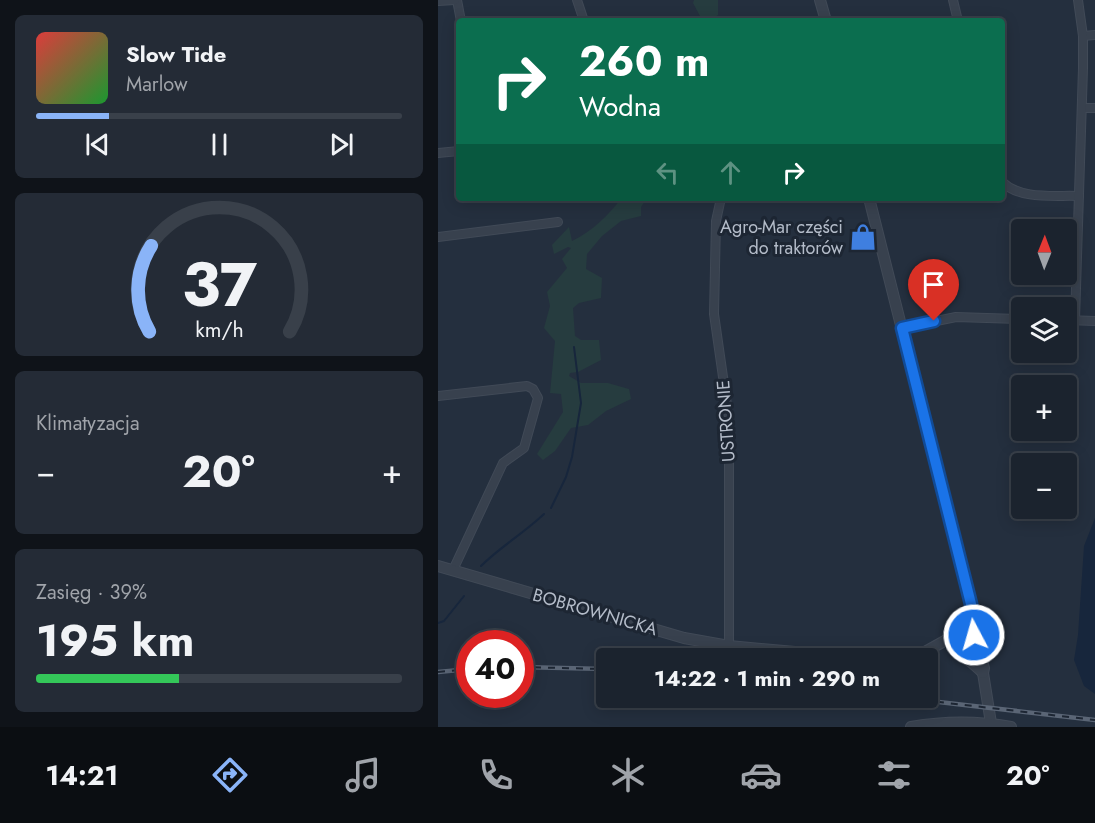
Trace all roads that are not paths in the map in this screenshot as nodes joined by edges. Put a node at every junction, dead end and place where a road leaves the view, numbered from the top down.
1 (456, 0) edge
2 (577, 0) edge
3 (820, 0) edge
4 (953, 0) edge
5 (438, 1) edge
6 (1079, 1) edge
7 (460, 18) edge
8 (583, 18) edge
9 (825, 18) edge
10 (957, 18) edge
11 (1083, 36) junction
12 (1095, 36) edge
13 (1082, 108) junction
14 (1095, 108) edge
15 (456, 151) edge
16 (438, 153) edge
17 (1005, 185) edge
18 (1079, 196) junction
19 (720, 201) edge
20 (871, 201) edge
21 (558, 222) dead end
22 (438, 237) edge
23 (1072, 297) edge
24 (1011, 319) edge
25 (1077, 320) edge
26 (1095, 321) edge
27 (902, 328) junction
28 (438, 396) edge
29 (438, 566) edge
30 (453, 570) junction
31 (966, 591) junction
32 (958, 633) junction
33 (975, 639) junction
34 (941, 644) junction
35 (729, 646) junction
36 (751, 648) edge
37 (933, 648) edge
38 (959, 649) junction
39 (983, 673) junction
40 (992, 723) junction
41 (911, 727) edge
42 (1011, 727) edge

1 - 5 street
1 - 7 street
2 - 8 street
3 - 9 street
4 - 10 street
6 - 11 street
11 - 12 street
11 - 13 street
13 - 14 street
13 - 18 street
15 - 16 street
17 - 18 street
18 - 23 street
19 - 35 street, USTRONIE
20 - 27 street
21 - 22 street
24 - 27 street
25 - 26 street
27 - 31 street
28 - 30 street
29 - 30 street, BOBROWNICKA
30 - 35 street, BOBROWNICKA
31 - 32 street
31 - 33 street
32 - 33 street
32 - 34 street
32 - 38 street
33 - 38 street
33 - 39 street
34 - 37 street
34 - 38 street
35 - 36 street, BOBROWNICKA
38 - 39 street
39 - 40 street
40 - 41 street
40 - 42 street

